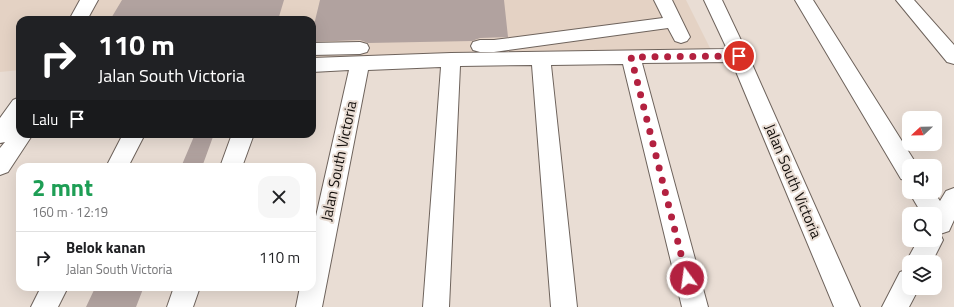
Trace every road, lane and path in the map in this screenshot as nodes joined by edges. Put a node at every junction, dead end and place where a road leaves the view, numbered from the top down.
1 (89, 0) edge
2 (663, 0) edge
3 (713, 0) edge
4 (804, 0) edge
5 (905, 0) edge
6 (80, 16) edge
7 (316, 49) edge
8 (739, 56) junction
9 (631, 57) junction
10 (954, 57) edge
11 (542, 59) junction
12 (450, 60) junction
13 (360, 63) junction
14 (316, 65) edge
15 (16, 111) edge
16 (0, 135) edge
17 (19, 138) edge
18 (132, 138) edge
19 (242, 138) edge
20 (902, 161) edge
21 (119, 163) edge
22 (232, 163) edge
23 (0, 166) edge
24 (954, 198) edge
25 (942, 215) edge
26 (316, 274) edge
27 (53, 291) edge
28 (186, 291) edge
29 (312, 291) edge
30 (902, 294) edge
31 (44, 307) edge
32 (180, 307) edge
33 (309, 307) edge
34 (436, 307) edge
35 (564, 307) edge
36 (695, 307) edge
37 (847, 307) edge
38 (895, 307) edge

1 - 6 street
2 - 7 street
3 - 8 street, Jalan South Victoria
4 - 20 street
5 - 10 street
8 - 9 street
8 - 37 street, Jalan South Victoria
9 - 11 street
9 - 36 street
11 - 12 street
11 - 35 street
12 - 13 street
12 - 34 street
13 - 14 street
13 - 26 street, Jalan South Victoria
15 - 16 street
17 - 23 street
18 - 21 street
19 - 22 street
24 - 25 street
27 - 31 street
28 - 32 street
29 - 33 street, Jalan South Victoria
30 - 38 street

